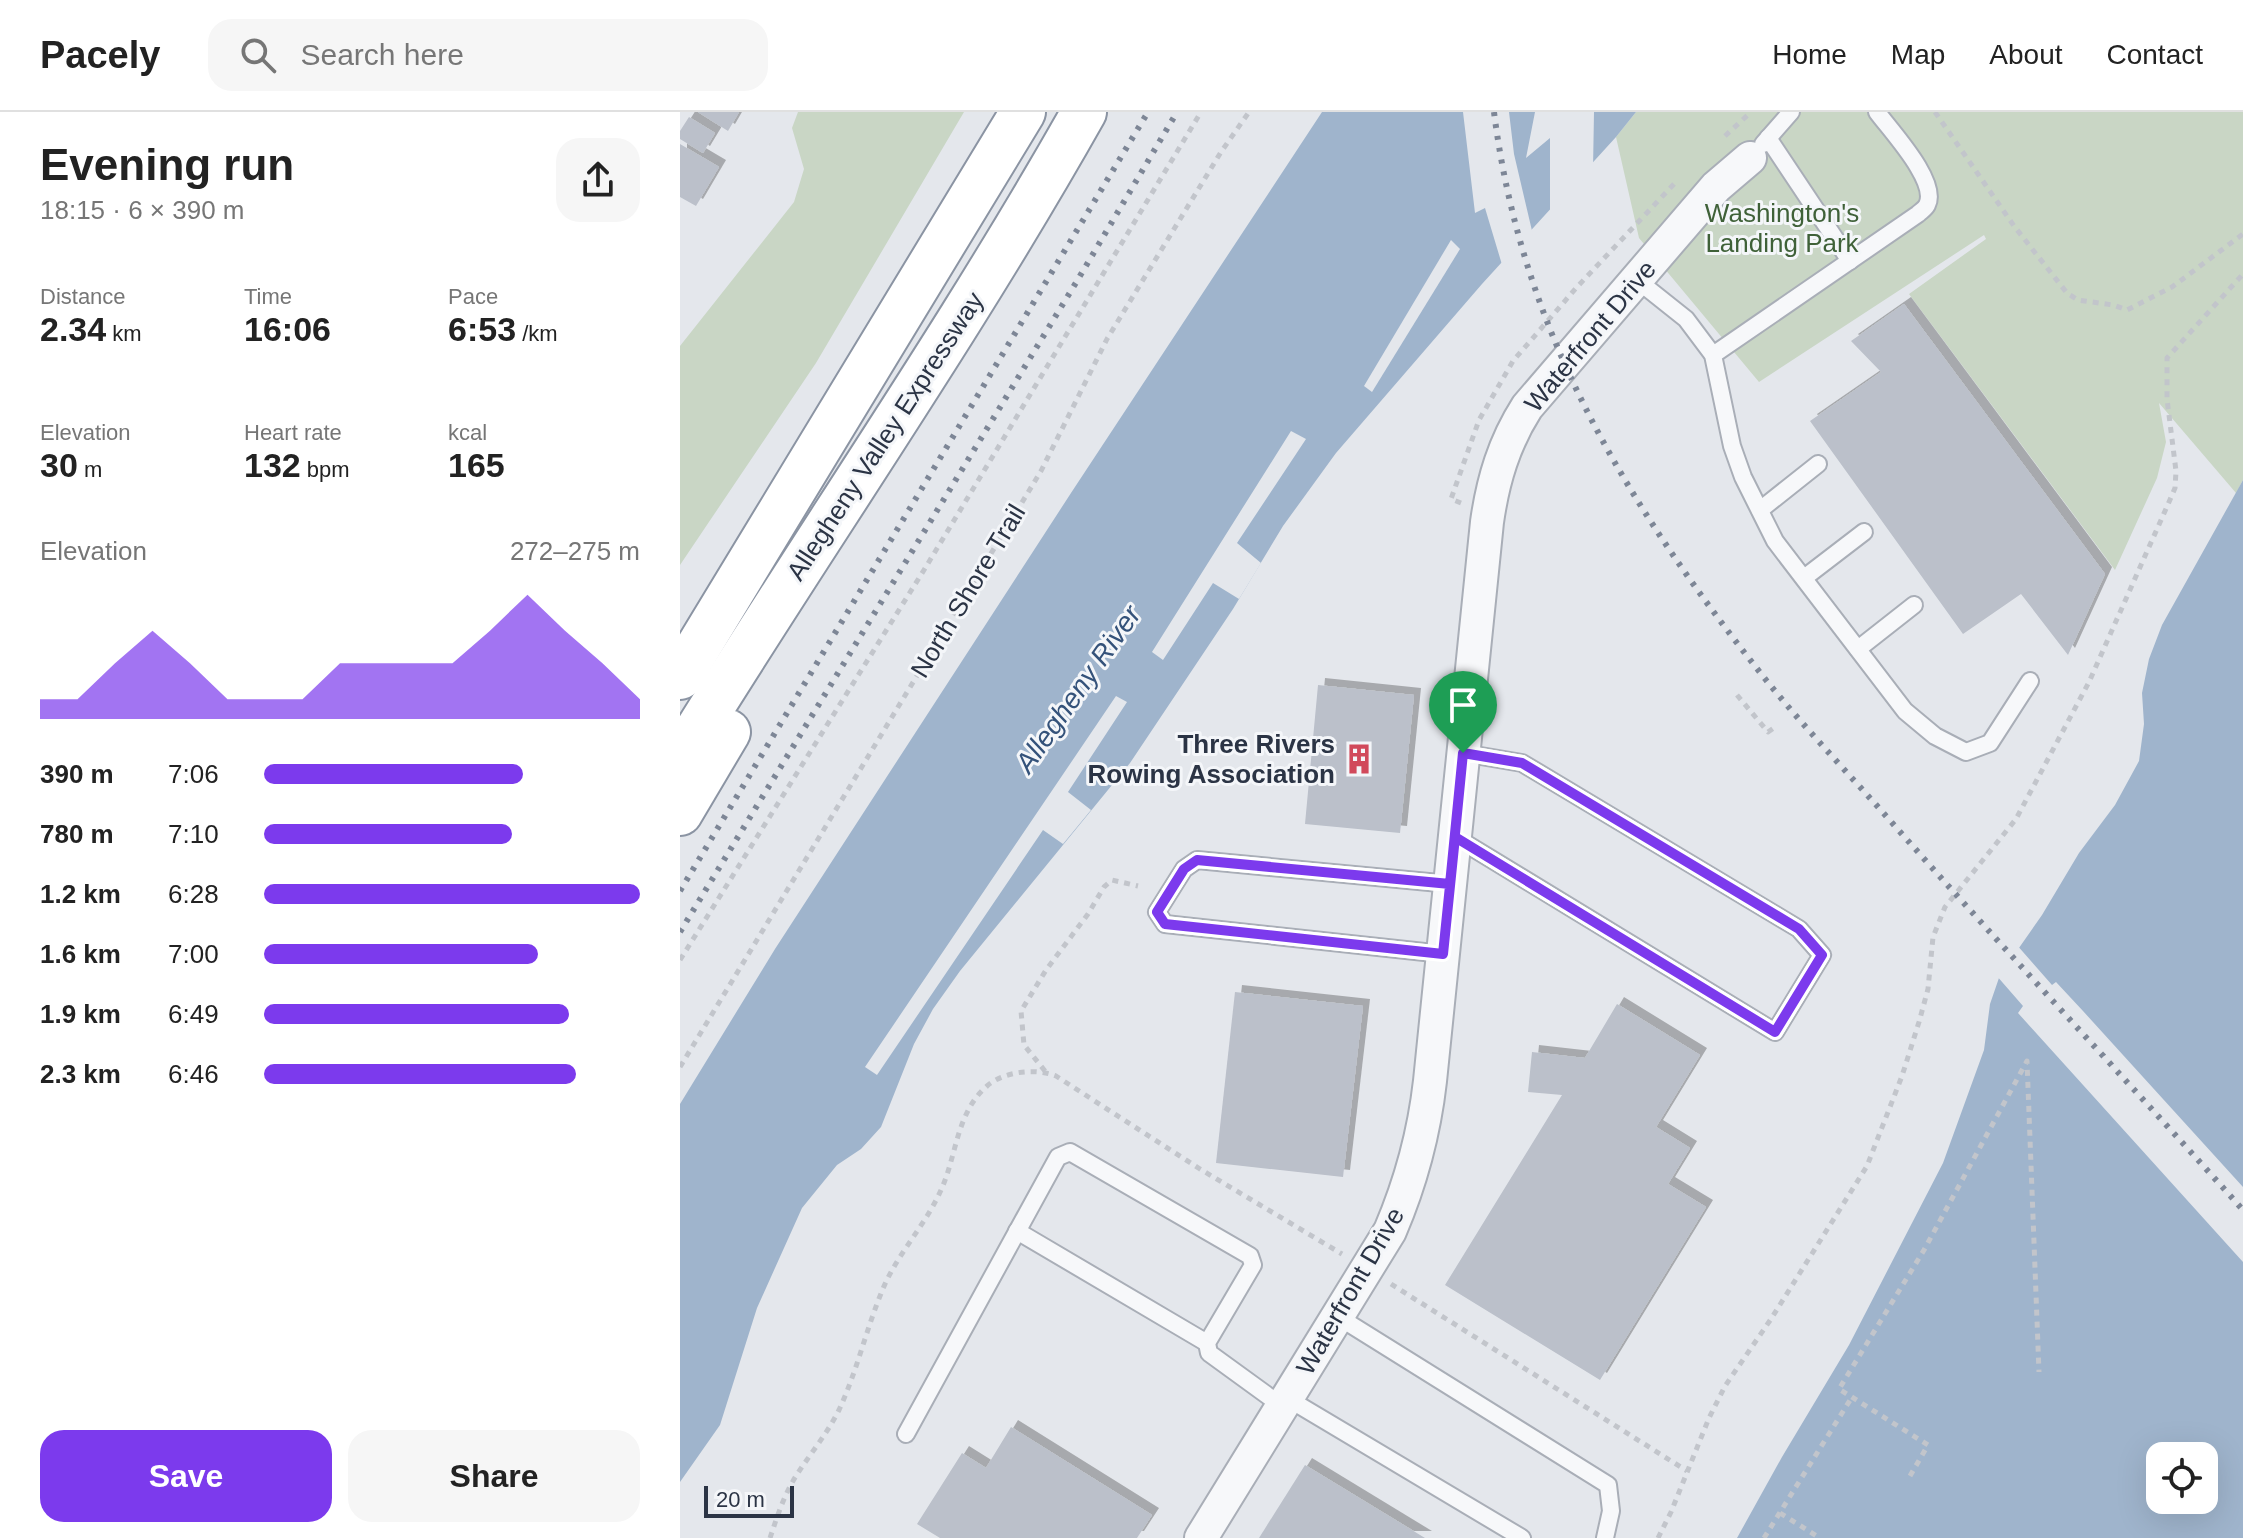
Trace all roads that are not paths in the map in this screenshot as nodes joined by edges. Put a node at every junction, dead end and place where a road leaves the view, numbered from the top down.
1 (1023, 112) edge
2 (1084, 112) edge
3 (1791, 112) edge
4 (1877, 112) edge
5 (1759, 148) junction
6 (977, 192) junction
7 (1850, 261) junction
8 (1637, 280) junction
9 (1713, 355) junction
10 (913, 398) junction
11 (1818, 464) dead end
12 (1760, 510) junction
13 (1864, 532) dead end
14 (1804, 578) junction
15 (1914, 605) dead end
16 (680, 625) edge
17 (1858, 649) junction
18 (680, 677) edge
19 (2030, 681) dead end
20 (1463, 753) junction
21 (680, 758) edge
22 (680, 813) edge
23 (1455, 837) junction
24 (1450, 884) junction
25 (1443, 954) junction
26 (1017, 1231) junction
27 (1337, 1316) junction
28 (1207, 1343) junction
29 (1285, 1402) junction
30 (906, 1434) dead end
31 (1201, 1538) edge
32 (1522, 1538) edge
33 (1605, 1538) edge

1 - 6 highway, Allegheny Valley Expressway
2 - 10 highway, Allegheny Valley Expressway
3 - 5 lane
4 - 7 lane
5 - 7 lane
5 - 8 street, Waterfront Drive
6 - 16 highway
6 - 18 highway, Allegheny Valley Expressway
7 - 9 lane
8 - 9 lane
8 - 20 street, Waterfront Drive
9 - 12 lane
10 - 21 highway, Allegheny Valley Expressway
10 - 22 highway
11 - 12 lane
12 - 14 lane
13 - 14 lane
14 - 17 lane
15 - 17 lane
17 - 19 lane
20 - 23 street, Waterfront Drive
20 - 23 lane
23 - 24 street, Waterfront Drive
24 - 25 street, Waterfront Drive
24 - 25 lane
25 - 27 street, Waterfront Drive
26 - 28 lane
26 - 28 lane
26 - 30 lane
27 - 29 street, Waterfront Drive
27 - 33 lane
28 - 29 lane
29 - 31 street, Waterfront Drive
29 - 32 lane

